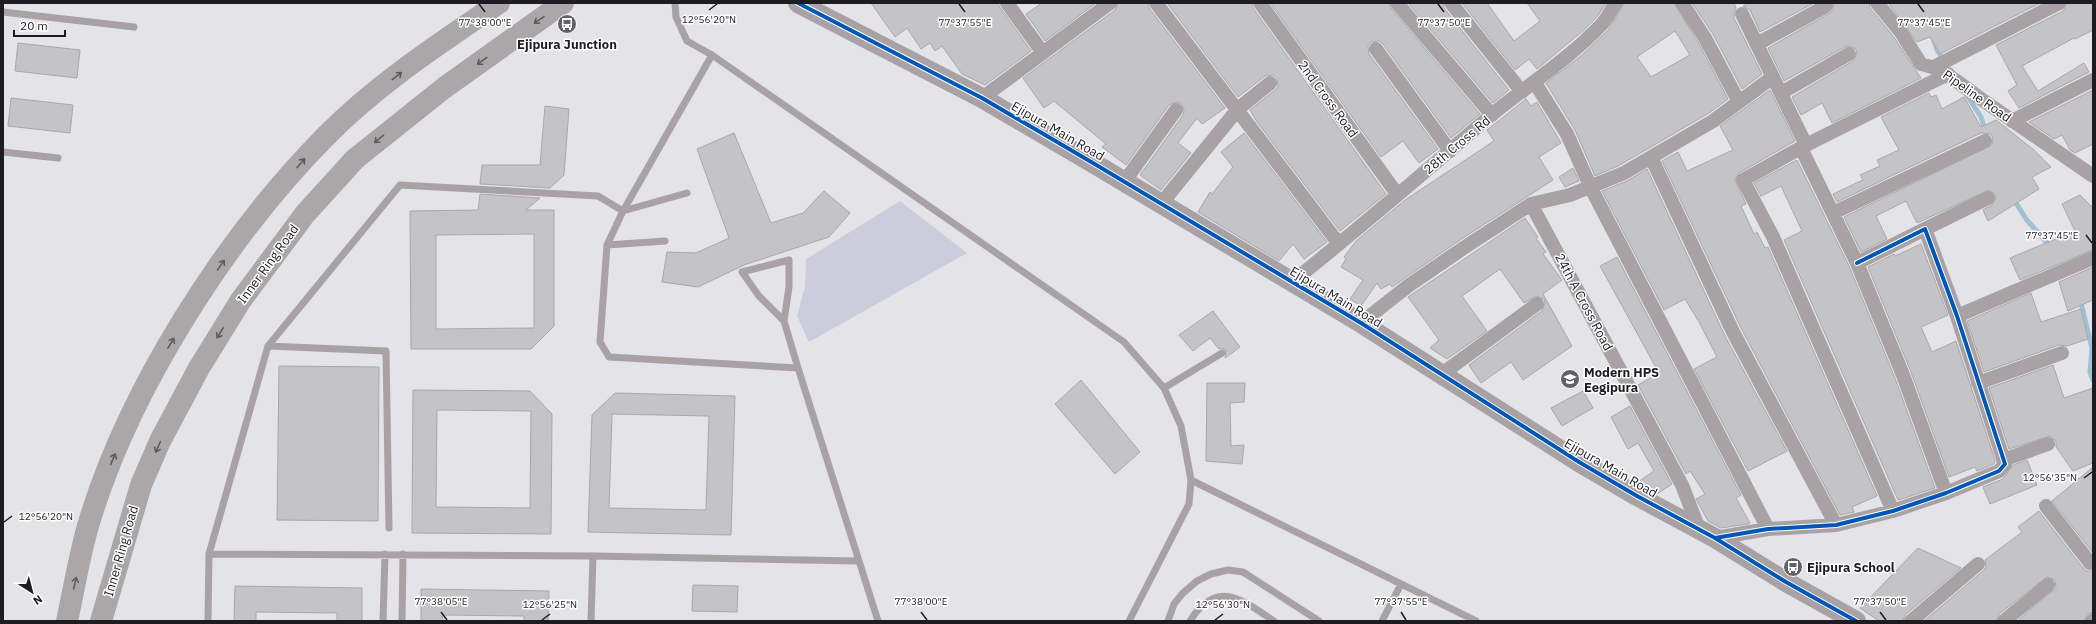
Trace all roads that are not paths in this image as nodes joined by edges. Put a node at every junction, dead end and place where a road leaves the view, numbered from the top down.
1 (499, 3) edge
2 (563, 3) edge
3 (675, 3) edge
4 (798, 3) edge
5 (1007, 3) edge
6 (1110, 3) edge
7 (1156, 3) edge
8 (1260, 3) edge
9 (1451, 3) edge
10 (1616, 3) edge
11 (1682, 3) edge
12 (1877, 3) edge
13 (2059, 3) edge
14 (1402, 5) edge
15 (1826, 6) dead end
16 (3, 12) edge
17 (1742, 14) dead end
18 (134, 27) dead end
19 (1757, 44) junction
20 (1376, 49) dead end
21 (1043, 53) junction
22 (1849, 54) dead end
23 (712, 55) junction
24 (1934, 67) junction
25 (1948, 74) junction
26 (1773, 77) junction
27 (2093, 80) edge
28 (1270, 83) dead end
29 (1535, 83) junction
30 (1522, 92) junction
31 (1781, 93) junction
32 (982, 98) junction
33 (1739, 102) junction
34 (1238, 109) junction
35 (1176, 110) dead end
36 (1492, 115) junction
37 (2012, 121) junction
38 (1985, 141) dead end
39 (1804, 147) junction
40 (1450, 151) junction
41 (3, 152) edge
42 (58, 158) dead end
43 (1651, 158) junction
44 (2093, 176) edge
45 (1124, 182) junction
46 (1591, 188) junction
47 (688, 193) dead end
48 (1397, 194) junction
49 (1988, 198) dead end
50 (1161, 204) junction
51 (1531, 204) junction
52 (623, 211) junction
53 (1833, 213) junction
54 (1925, 228) junction
55 (665, 241) dead end
56 (1339, 244) junction
57 (607, 245) junction
58 (2093, 258) edge
59 (1857, 263) junction
60 (1292, 282) junction
61 (1537, 304) dead end
62 (1957, 316) junction
63 (784, 321) junction
64 (1361, 323) junction
65 (268, 346) junction
66 (1222, 353) dead end
67 (2062, 353) dead end
68 (798, 368) junction
69 (1442, 374) junction
70 (1978, 383) junction
71 (1164, 388) junction
72 (2048, 444) dead end
73 (2003, 460) junction
74 (1191, 480) junction
75 (1946, 493) junction
76 (2046, 506) dead end
77 (1893, 511) junction
78 (1836, 525) junction
79 (389, 528) dead end
80 (1768, 529) junction
81 (1707, 534) junction
82 (209, 554) junction
83 (385, 554) junction
84 (403, 554) junction
85 (594, 556) junction
86 (858, 561) junction
87 (1978, 564) dead end
88 (2092, 564) edge
89 (1401, 584) junction
90 (2048, 586) dead end
91 (66, 621) edge
92 (101, 621) edge
93 (208, 621) edge
94 (383, 621) edge
95 (402, 621) edge
96 (591, 621) edge
97 (878, 621) edge
98 (1129, 621) edge
99 (1168, 621) edge
100 (1190, 621) edge
101 (1274, 621) edge
102 (1318, 621) edge
103 (1382, 621) edge
104 (1476, 621) edge
105 (1856, 621) edge
106 (1911, 621) edge
107 (2004, 621) edge

91 -> 1 main road
2 -> 92 main road, Inner Ring Road
3 - 23 lane
4 - 32 street, Ejipura Main Road
5 - 21 street
6 - 21 street
7 - 34 street
8 - 48 street, 2nd Cross Road
9 - 30 street
10 - 29 street, 28th Cross Rd
11 - 33 street
12 - 24 street, Pipeline Road
13 - 24 street
14 - 36 street
15 - 19 street
16 - 18 lane
17 - 19 street
19 - 26 street
20 - 40 street
21 - 32 street
22 - 31 street
23 - 52 lane
23 - 71 lane
24 - 25 street, Pipeline Road
25 - 37 street, Pipeline Road
25 - 39 street
26 - 31 street
26 - 33 street
27 - 37 street
28 - 34 street
29 - 30 street, 28th Cross Rd
29 - 46 street
30 - 36 street, 28th Cross Rd
31 - 39 street
32 - 45 street, Ejipura Main Road
33 - 43 street
34 - 50 street
34 - 56 street
35 - 45 street
36 - 40 street, 28th Cross Rd
37 - 44 street, Pipeline Road
38 - 53 street
39 - 53 street
39 - 77 street
40 - 48 street, 28th Cross Rd
41 - 42 lane
43 - 46 street
43 - 78 street
45 - 50 street, Ejipura Main Road
46 - 51 street
46 - 80 street
47 - 52 lane
48 - 56 street, 28th Cross Rd
49 - 54 street
50 - 60 street, Ejipura Main Road
51 - 64 street
51 - 81 street, 24th A Cross Road
52 - 57 lane
52 - 65 lane
53 - 59 street
54 - 59 street
54 - 62 street
55 - 57 lane
56 - 60 street, 28th Cross Rd
57 - 68 lane
58 - 62 street
59 - 75 street
60 - 64 street, Ejipura Main Road
61 - 69 street
62 - 70 street
63 - 63 lane
63 - 68 lane
64 - 69 street, Ejipura Main Road
65 - 79 lane
65 - 82 lane
66 - 71 lane
67 - 70 street
68 - 86 lane
69 - 81 street, Ejipura Main Road
70 - 73 street
71 - 74 lane
72 - 73 street
73 - 75 street
74 - 89 lane
74 - 98 lane
75 - 77 street
76 - 88 street
77 - 78 street
78 - 80 street
80 - 81 street
81 - 105 street, Ejipura Main Road
82 - 83 lane
82 - 93 lane
83 - 84 lane
83 - 94 lane
84 - 85 lane
84 - 95 lane
85 - 86 lane
85 - 96 lane
86 - 97 lane
87 - 106 street
89 - 103 lane
89 - 104 lane
90 - 107 street
99 - 102 lane
100 - 101 lane

